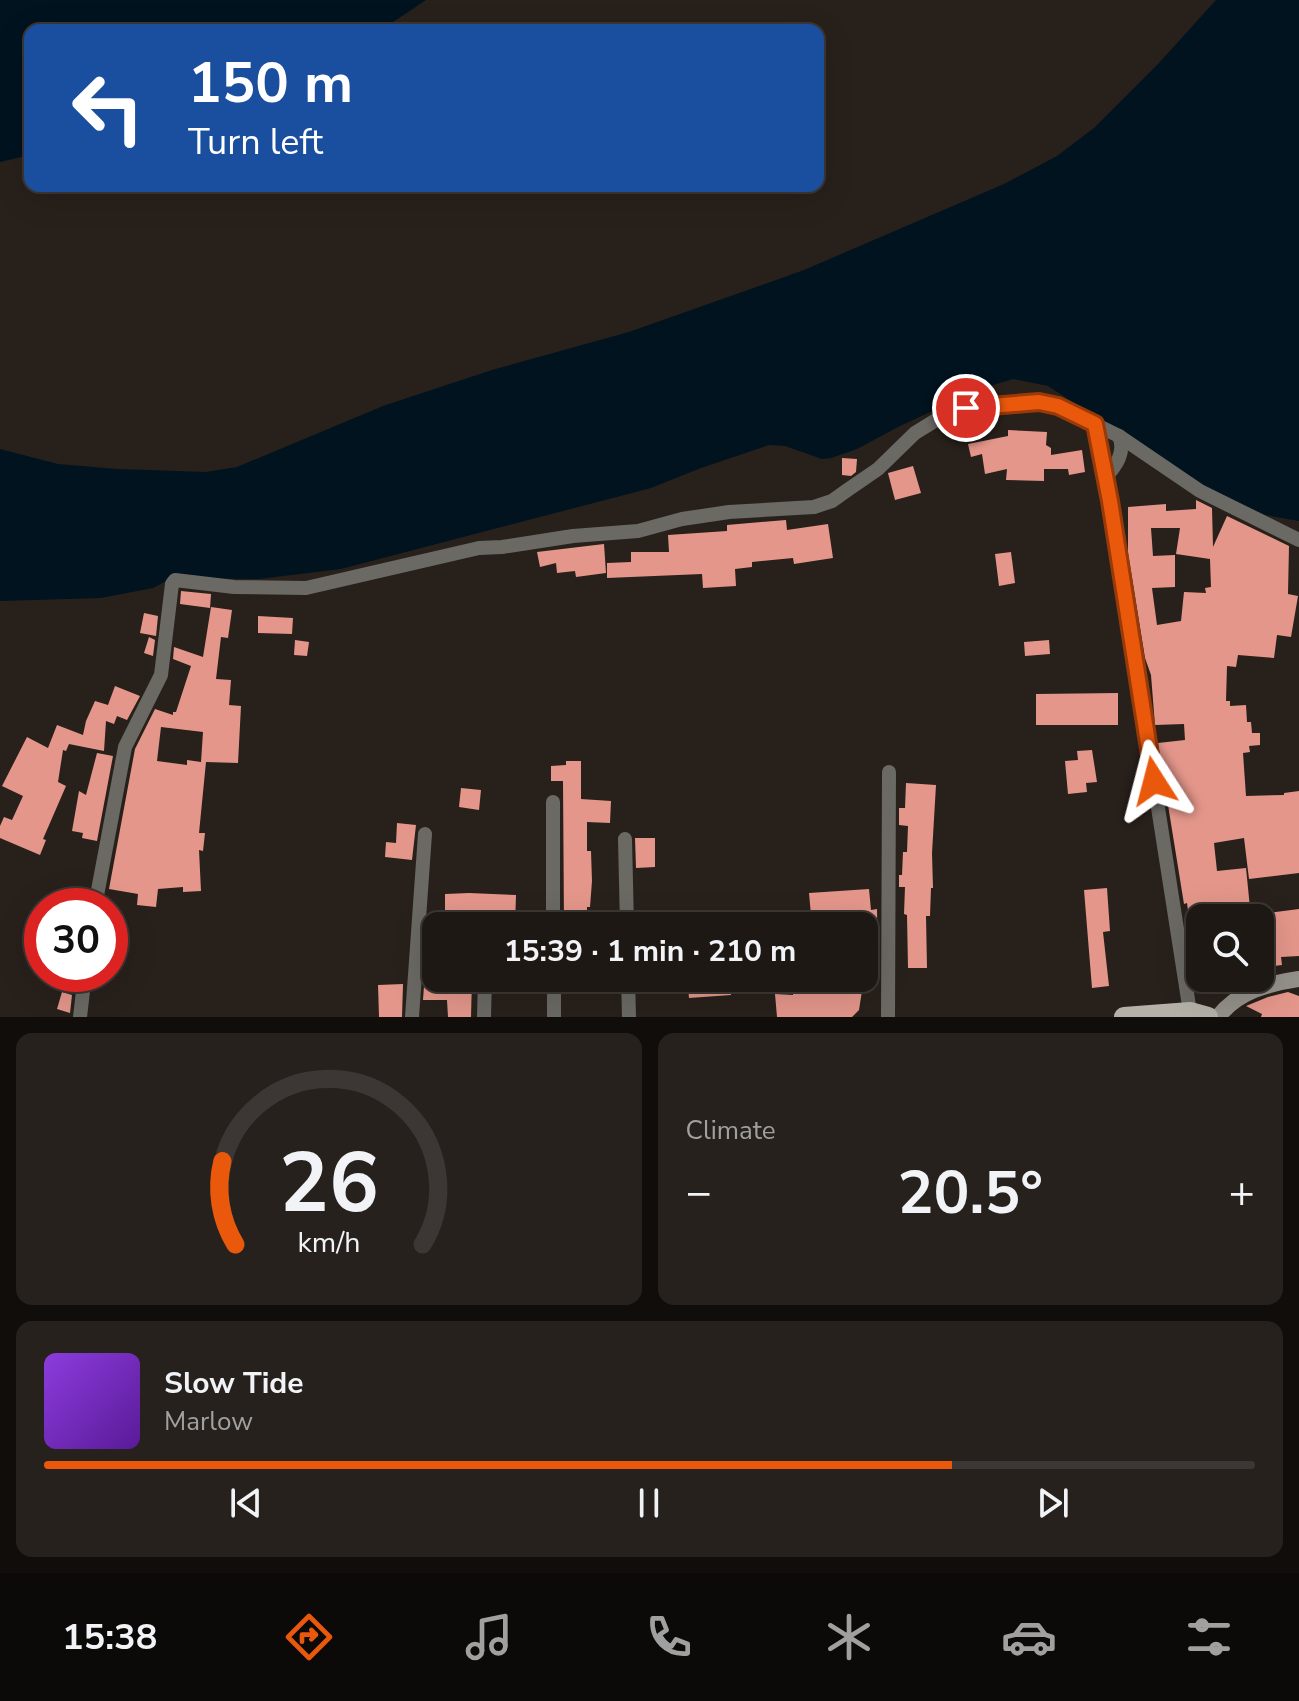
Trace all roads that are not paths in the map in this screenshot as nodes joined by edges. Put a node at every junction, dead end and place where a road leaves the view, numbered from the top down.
1 (1095, 424) junction
2 (1119, 436) junction
3 (1105, 478) junction
4 (1299, 540) edge
5 (889, 772) dead end
6 (553, 802) dead end
7 (425, 834) dead end
8 (625, 839) dead end
9 (98, 888) edge
10 (553, 912) edge
11 (627, 912) edge
12 (1299, 979) edge
13 (83, 992) edge
14 (485, 992) edge
15 (554, 992) edge
16 (628, 992) edge
17 (1199, 1014) edge
18 (80, 1017) edge
19 (412, 1017) edge
20 (484, 1017) edge
21 (554, 1017) edge
22 (629, 1017) edge
23 (888, 1017) edge
24 (1124, 1017) edge
25 (1218, 1017) edge

1 - 2 street
1 - 3 street
1 - 9 street
2 - 3 street
2 - 4 street
3 - 17 street
5 - 23 street
6 - 10 street
7 - 19 street
8 - 11 street
12 - 25 street
13 - 18 street
14 - 20 street
15 - 21 street
16 - 22 street
17 - 24 main road

